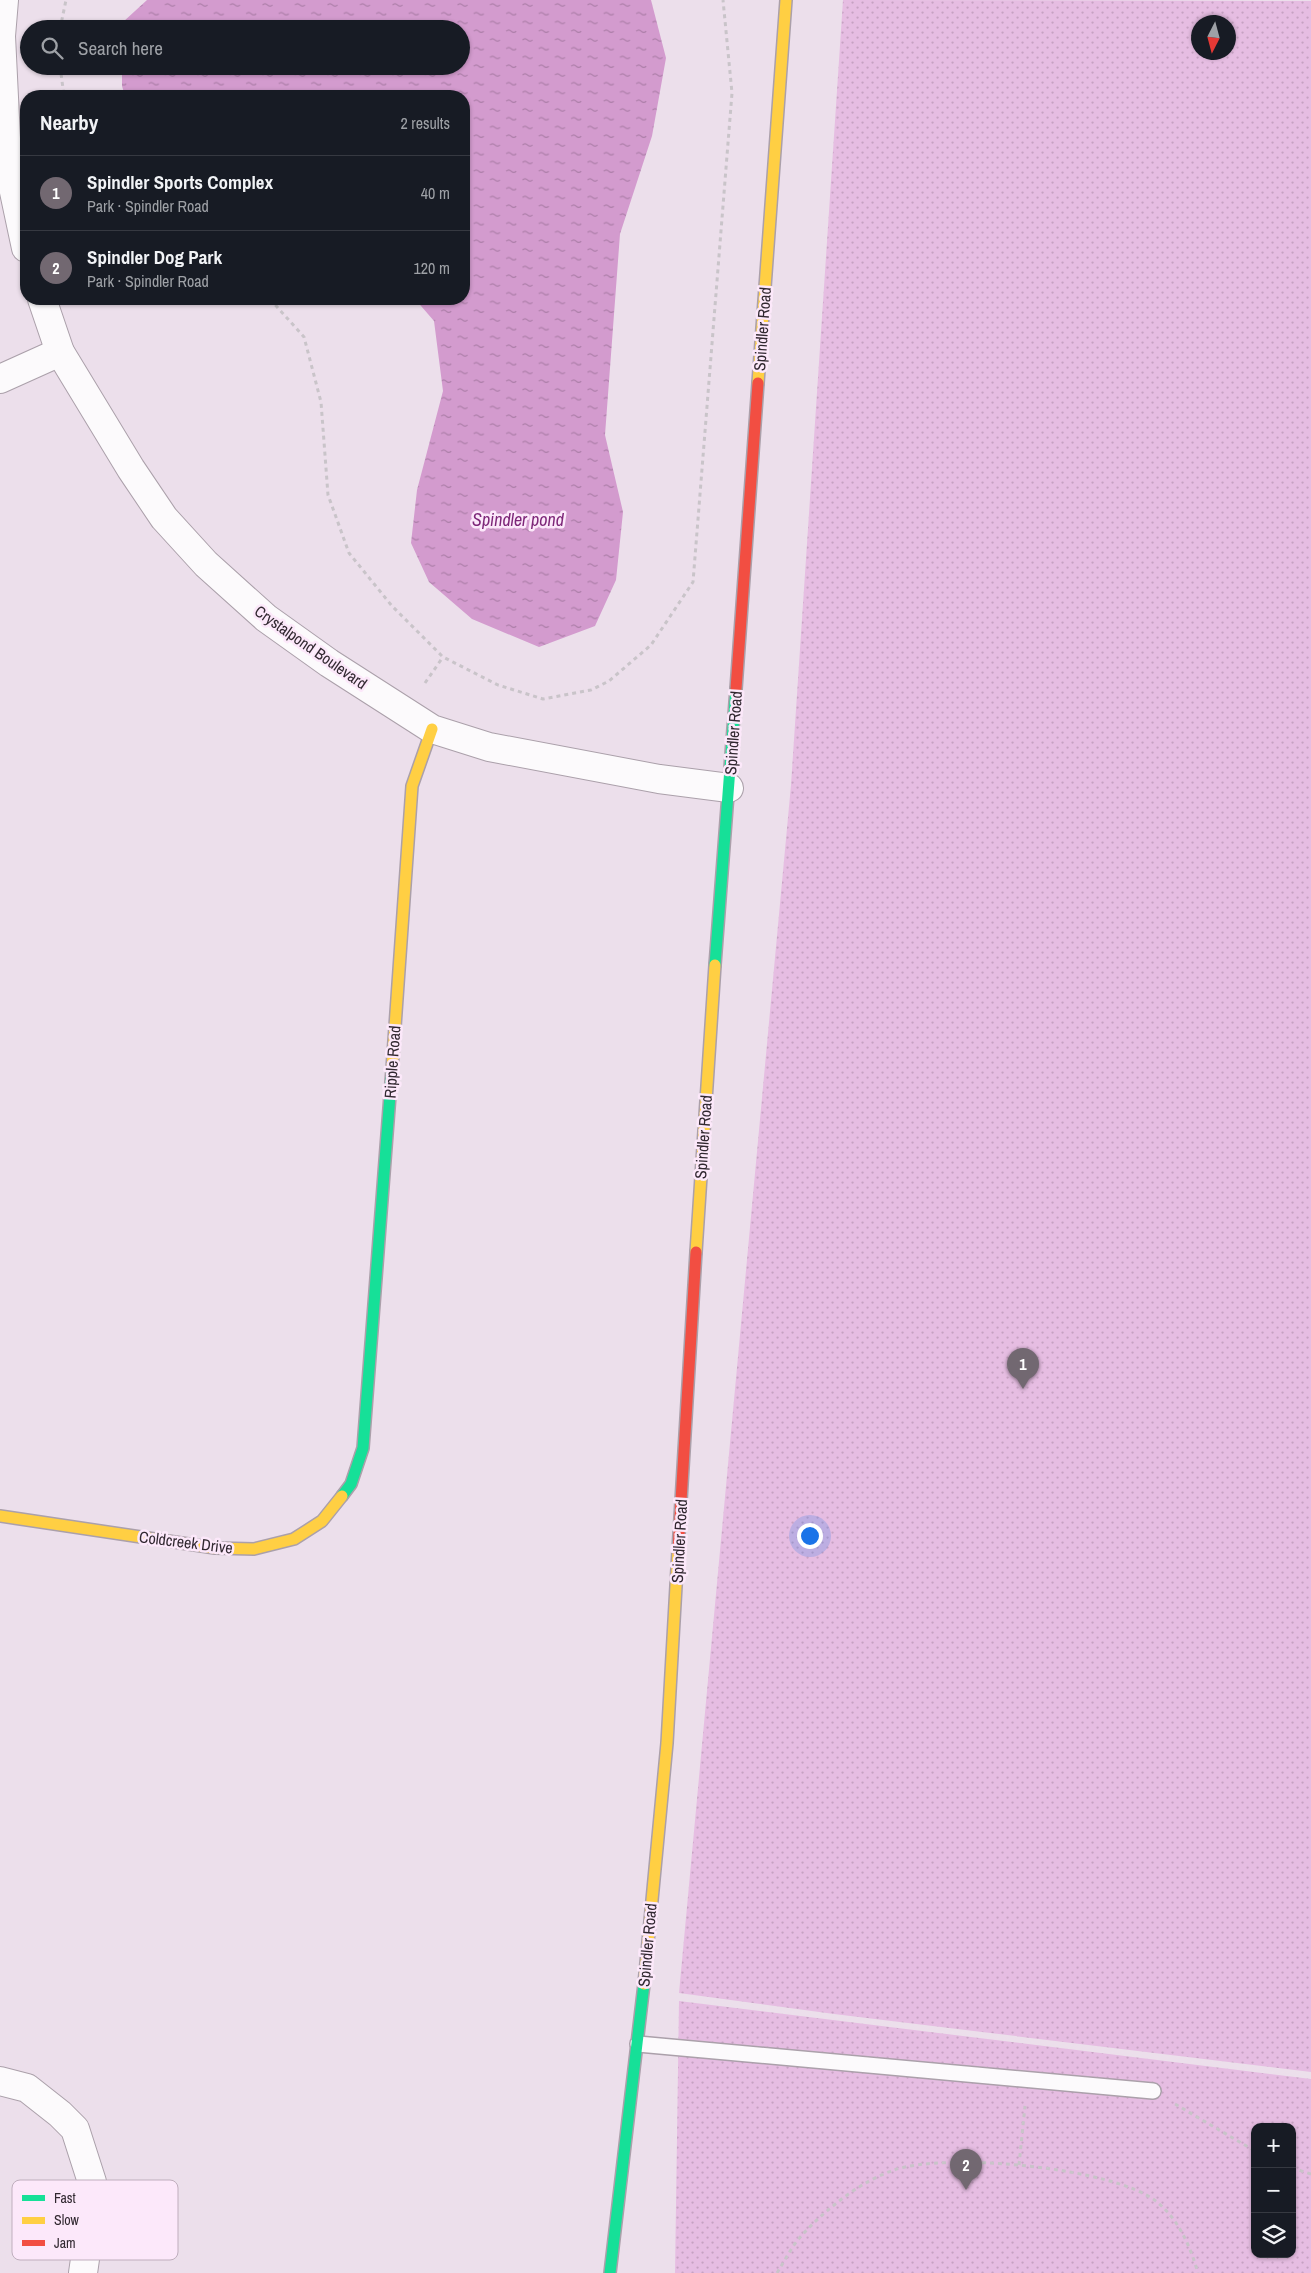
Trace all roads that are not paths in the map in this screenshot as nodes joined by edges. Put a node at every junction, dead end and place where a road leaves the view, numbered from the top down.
1 (4, 0) edge
2 (786, 0) edge
3 (20, 220) edge
4 (44, 305) edge
5 (60, 352) junction
6 (0, 379) edge
7 (432, 729) junction
8 (729, 788) junction
9 (368, 1398) joint
10 (0, 1516) edge
11 (638, 2044) junction
12 (0, 2081) edge
13 (1153, 2091) road end
14 (91, 2180) edge
15 (85, 2260) edge
16 (83, 2273) edge
17 (610, 2273) edge

1 - 3 street
2 - 8 street, Spindler Road
4 - 5 street, Crystalpond Boulevard
5 - 6 street
5 - 7 street, Crystalpond Boulevard
7 - 8 street, Crystalpond Boulevard
7 - 9 street, Ripple Road
8 - 11 street, Spindler Road
9 - 10 street, Coldcreek Drive
11 - 13 lane
11 - 17 street, Spindler Road
12 - 14 street
15 - 16 street

